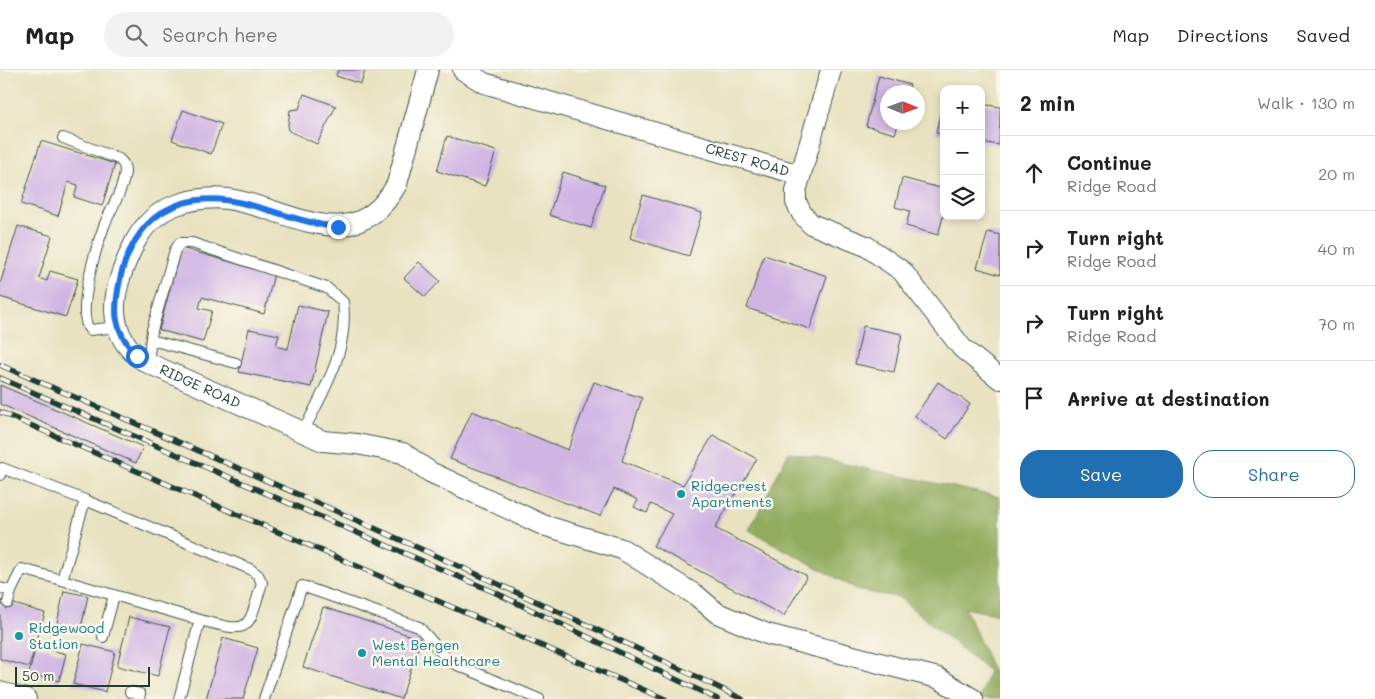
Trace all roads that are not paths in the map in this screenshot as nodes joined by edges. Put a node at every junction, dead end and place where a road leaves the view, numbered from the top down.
1 (428, 70) edge
2 (463, 70) edge
3 (831, 70) edge
4 (63, 138) dead end
5 (800, 175) junction
6 (117, 327) junction
7 (150, 340) junction
8 (148, 363) junction
9 (236, 364) dead end
10 (1000, 379) edge
11 (304, 432) junction
12 (1, 470) edge
13 (86, 500) junction
14 (62, 580) junction
15 (0, 588) edge
16 (11, 591) junction
17 (114, 595) junction
18 (8, 603) dead end
19 (205, 622) junction
20 (103, 637) dead end
21 (0, 692) edge
22 (130, 692) dead end
23 (26, 699) edge
24 (139, 699) edge
25 (179, 699) edge
26 (264, 699) edge
27 (539, 699) edge
28 (973, 699) edge

1 - 6 street, RIDGE ROAD
2 - 5 street, CREST ROAD
3 - 5 street
4 - 6 lane
5 - 10 street, CREST ROAD
6 - 8 street, RIDGE ROAD
7 - 8 lane
7 - 9 lane
7 - 11 lane
8 - 11 street, RIDGE ROAD
11 - 28 street, RIDGE ROAD
12 - 13 lane
13 - 14 lane
13 - 19 lane
14 - 16 lane
14 - 17 lane
15 - 16 lane
16 - 18 lane
17 - 19 lane
17 - 20 lane
19 - 25 lane
21 - 23 street
22 - 24 lane
26 - 27 lane

